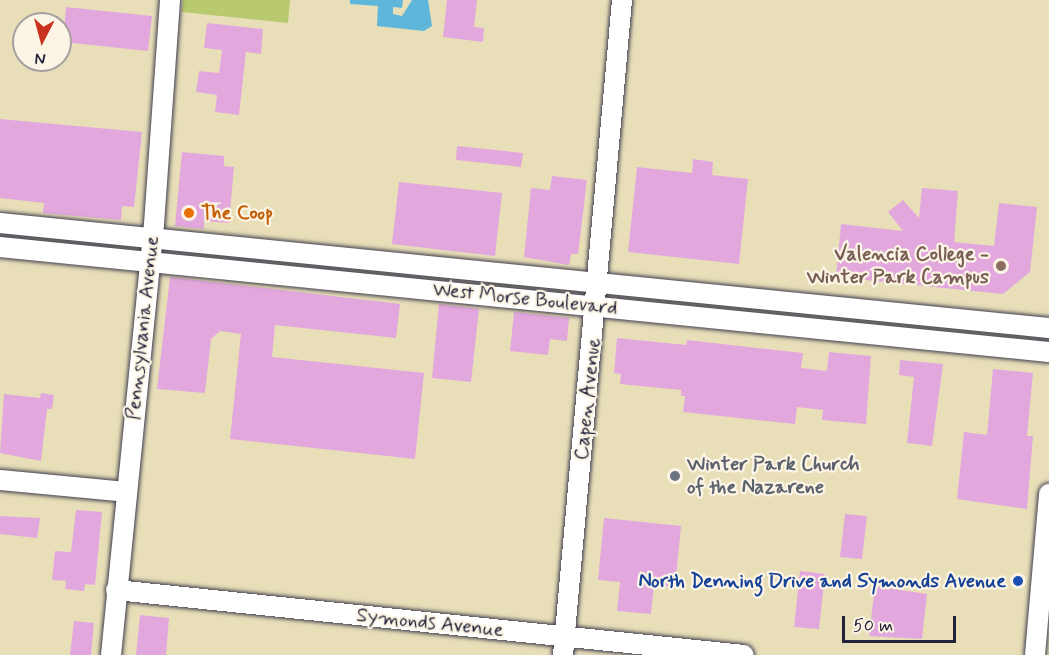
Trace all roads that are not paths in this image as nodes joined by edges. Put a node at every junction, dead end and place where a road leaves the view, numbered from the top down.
1 (170, 0) edge
2 (622, 0) edge
3 (0, 223) edge
4 (152, 236) junction
5 (0, 247) edge
6 (149, 260) junction
7 (598, 282) junction
8 (596, 306) junction
9 (1049, 328) edge
10 (1049, 352) edge
11 (0, 480) edge
12 (126, 492) junction
13 (1049, 494) edge
14 (116, 590) junction
15 (563, 646) edge
16 (111, 655) edge
17 (744, 655) edge
18 (1035, 655) edge

1 - 4 street, Pennsylvania Avenue
2 - 7 street, Capen Avenue
3 - 4 street, West Morse Boulevard
4 - 6 street, Pennsylvania Avenue
4 - 7 street, West Morse Boulevard
5 - 6 street, West Morse Boulevard
6 - 8 street, West Morse Boulevard
6 - 12 street, Pennsylvania Avenue
7 - 8 street, Capen Avenue
7 - 9 street, West Morse Boulevard
8 - 10 street, West Morse Boulevard
8 - 15 street, Capen Avenue
11 - 12 street
12 - 14 street, Pennsylvania Avenue
13 - 18 street
14 - 15 street, Symonds Avenue
14 - 16 street, Pennsylvania Avenue
15 - 17 street, Symonds Avenue

